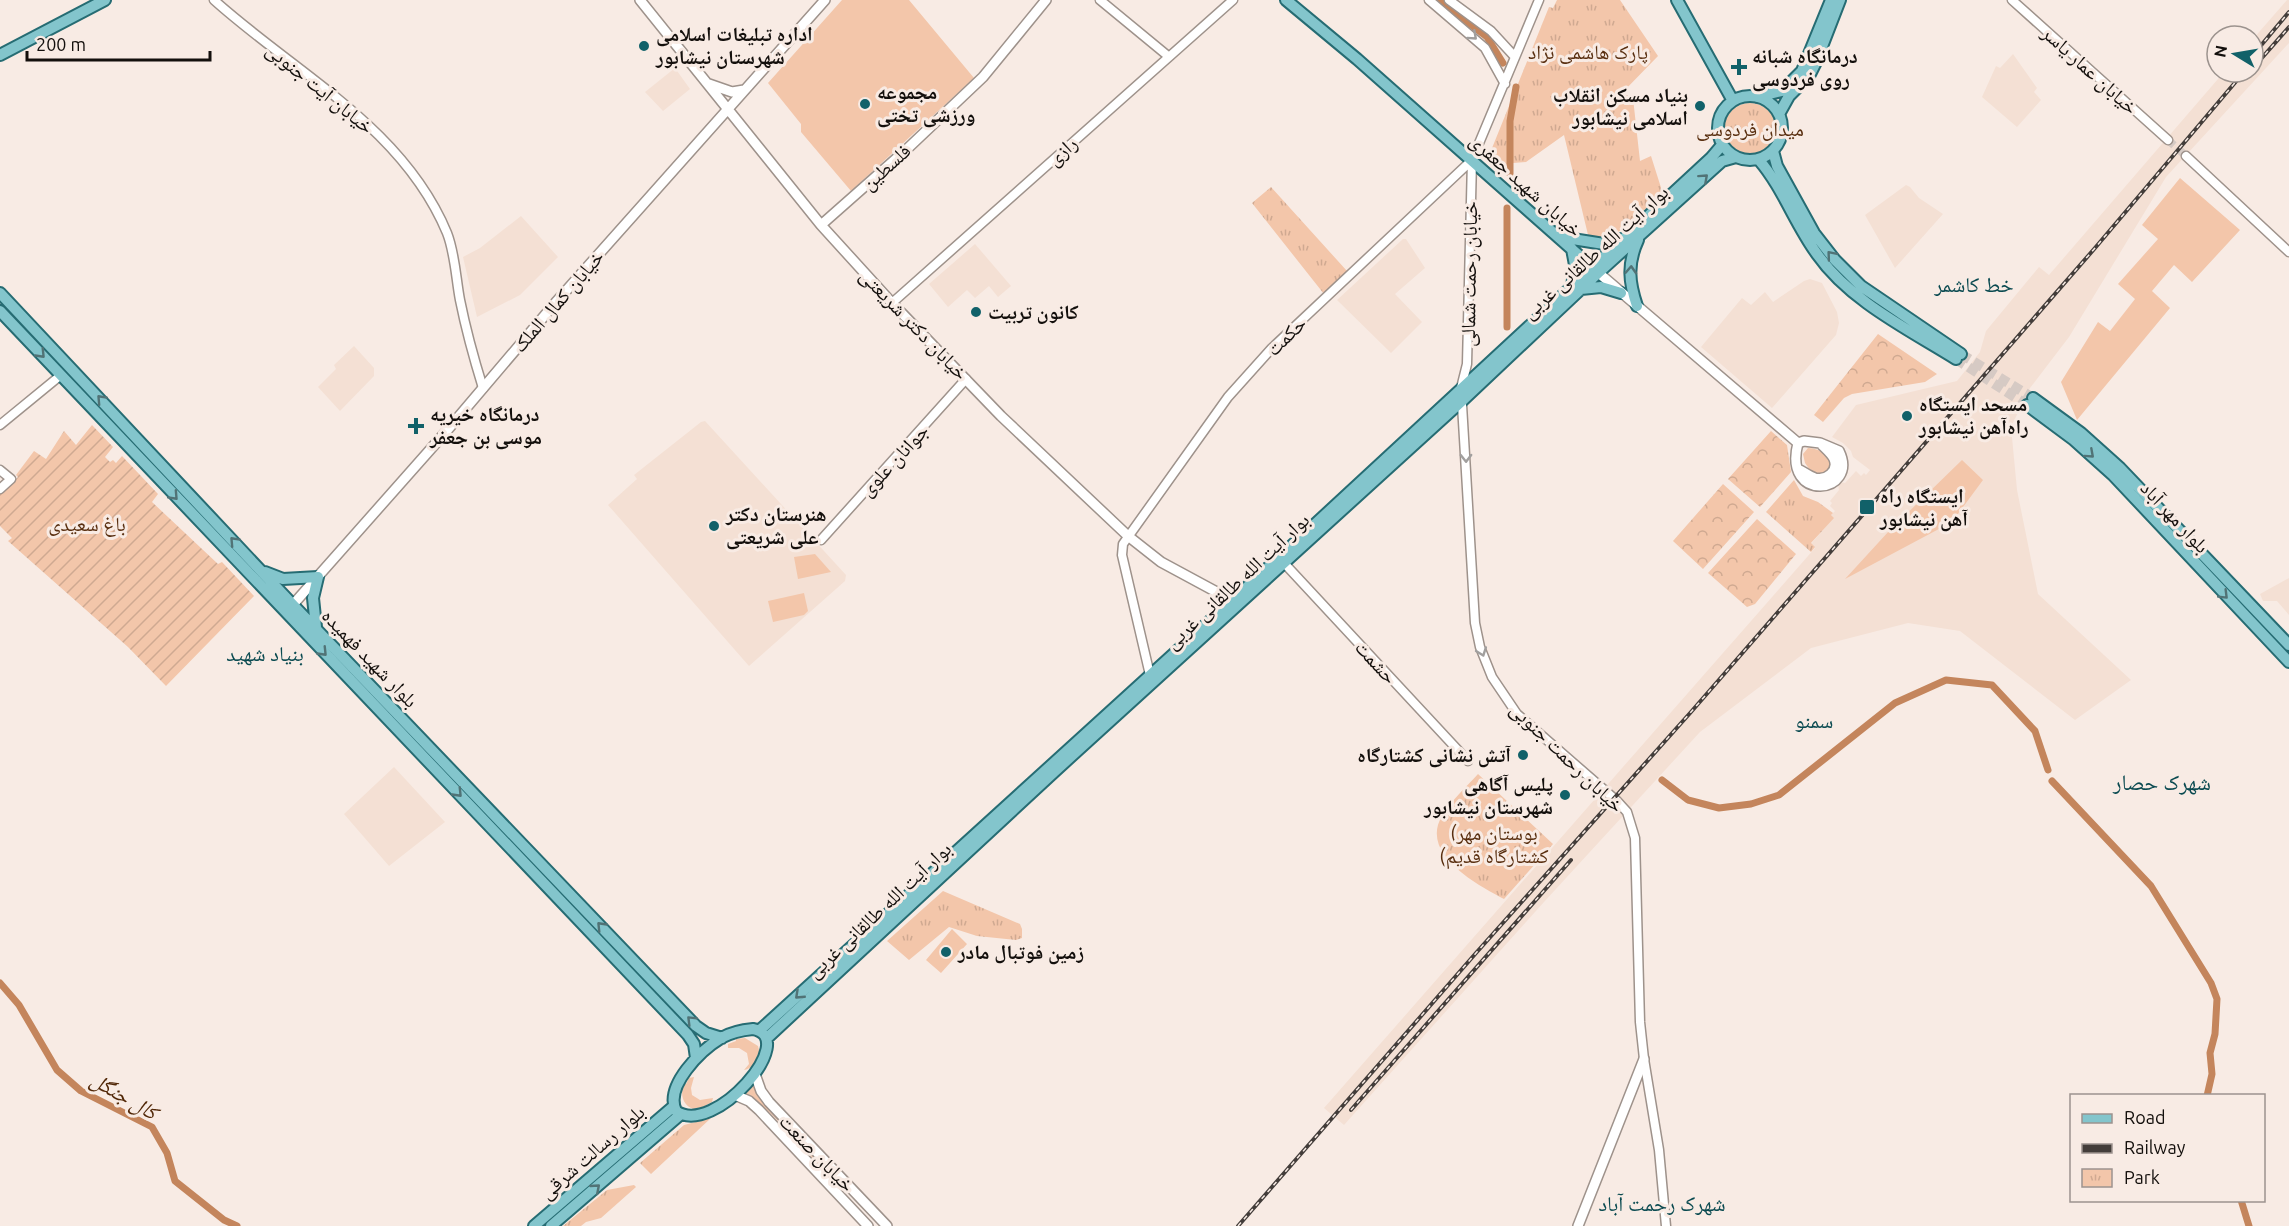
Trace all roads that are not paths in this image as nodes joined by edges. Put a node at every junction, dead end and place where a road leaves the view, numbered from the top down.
1 (105, 0) edge
2 (214, 0) edge
3 (640, 0) edge
4 (825, 0) edge
5 (1046, 0) edge
6 (1100, 0) edge
7 (1233, 0) edge
8 (1286, 0) edge
9 (1428, 0) edge
10 (1449, 0) edge
11 (1539, 0) edge
12 (1677, 0) edge
13 (1831, 0) edge
14 (1840, 0) edge
15 (2012, 0) edge
16 (91, 3) edge
17 (0, 55) edge
18 (1168, 56) junction
19 (1515, 57) junction
20 (707, 83) junction
21 (1505, 84) junction
22 (744, 90) junction
23 (1757, 97) junction
24 (1733, 101) junction
25 (728, 108) junction
26 (1779, 114) junction
27 (2168, 140) tunnel mouth
28 (1722, 145) junction
29 (1773, 151) junction
30 (2186, 156) tunnel mouth
31 (1736, 157) junction
32 (1759, 159) junction
33 (1472, 160) junction
34 (821, 225) junction
35 (1640, 235) junction
36 (1557, 237) junction
37 (1624, 238) junction
38 (1572, 249) junction
39 (2289, 252) edge
40 (1595, 270) junction
41 (1576, 287) junction
42 (0, 293) edge
43 (1621, 293) junction
44 (892, 303) junction
45 (1637, 306) junction
46 (0, 311) edge
47 (1467, 364) junction
48 (1484, 368) junction
49 (61, 375) junction
50 (966, 379) junction
51 (483, 388) junction
52 (1461, 388) junction
53 (1463, 400) junction
54 (0, 425) edge
55 (1798, 443) junction
56 (149, 450) junction
57 (139, 458) junction
58 (0, 470) edge
59 (0, 489) edge
60 (1346, 499) junction
61 (1128, 536) junction
62 (821, 540) dead end
63 (1284, 563) junction
64 (262, 571) junction
65 (318, 577) junction
66 (265, 592) junction
67 (1236, 602) junction
68 (289, 608) junction
69 (297, 625) junction
70 (316, 627) junction
71 (2289, 645) edge
72 (2289, 662) edge
73 (1150, 675) junction
74 (1468, 761) dead end
75 (988, 827) junction
76 (670, 999) junction
77 (662, 1007) junction
78 (763, 1034) junction
79 (722, 1038) junction
80 (696, 1058) junction
81 (1644, 1059) junction
82 (755, 1074) junction
83 (735, 1095) junction
84 (677, 1110) junction
85 (630, 1151) junction
86 (841, 1177) junction
87 (831, 1187) junction
88 (534, 1226) edge
89 (551, 1226) edge
90 (868, 1226) edge
91 (887, 1226) edge
92 (1578, 1226) edge
93 (1666, 1226) edge

1 - 16 main road
2 - 51 street, خیابان آیت جنوبی
3 - 20 main road, خیابان دکتر شریعتی
4 - 22 main road, خیابان کمال الملک
5 - 34 main road, فلسطین
6 - 18 street
7 - 18 street, رازی
8 - 33 main road, خیابان شهید جعفری
9 -> 21 street
10 - 19 street
11 - 19 street
12 - 24 main road
13 - 23 main road
14 - 26 main road
15 - 27 street, خیابان عمار یاسر
16 - 17 main road
18 - 44 street, رازی
19 - 21 street
20 - 22 main road
20 - 25 main road, خیابان دکتر شریعتی
21 - 33 street
22 - 25 main road, خیابان کمال الملک
23 - 24 main road
23 - 26 main road
24 - 28 main road
25 - 34 main road, خیابان دکتر شریعتی
25 - 51 main road, خیابان کمال الملک
26 - 29 main road
28 - 31 main road
28 - 37 main road, بوار آیت الله طالقانی غربی
29 - 32 main road
32 -> 29 main road
30 - 39 street
31 - 32 main road
35 -> 31 main road, بوار آیت الله طالقانی غربی
33 - 36 main road, خیابان شهید جعفری
33 - 47 street, خیابان رحمت شمالی
33 - 61 street, حکمت
34 - 44 main road, خیابان دکتر شریعتی
35 - 40 main road, بوار آیت الله طالقانی غربی
45 -> 35 main road
36 - 37 main road
36 - 38 main road, خیابان شهید جعفری
37 - 40 main road, بوار آیت الله طالقانی غربی
38 - 40 main road, خیابان شهید جعفری
38 - 41 main road
40 - 41 main road, بوار آیت الله طالقانی غربی
40 - 43 main road, خیابان شهید جعفری
41 - 43 main road
41 - 48 main road, بوار آیت الله طالقانی غربی
41 - 53 main road, بوار آیت الله طالقانی غربی
56 -> 42 main road, بلوار شهید فهمیده
43 - 45 main road, خیابان شهید جعفری
44 - 50 main road, خیابان دکتر شریعتی
45 - 55 main road, خیابان شهید جعفری
46 -> 49 main road, بلوار شهید فهمیده
47 - 48 street
47 - 52 street, خیابان رحمت شمالی
48 - 52 main road, بوار آیت الله طالقانی غربی
49 - 54 street
49 - 57 main road, بلوار شهید فهمیده
50 - 61 main road, خیابان دکتر شریعتی
50 - 62 street, جوانان علوی
51 - 65 main road, خیابان کمال الملک
52 - 53 street, خیابان رحمت جنوبی
52 - 60 main road, بوار آیت الله طالقانی غربی
53 - 60 main road, بوار آیت الله طالقانی غربی
53 -> 81 street, خیابان رحمت جنوبی
55 - 55 main road
56 - 57 main road
64 -> 56 main road, بلوار شهید فهمیده
57 -> 66 main road, بلوار شهید فهمیده
58 - 59 street
60 - 63 main road, بوار آیت الله طالقانی غربی
60 - 67 main road, بوار آیت الله طالقانی غربی
61 - 67 main road, خیابان دکتر شریعتی
61 - 73 street
63 - 67 main road, بوار آیت الله طالقانی غربی
63 - 74 street, حشمت
64 - 65 main road
64 - 68 main road, بلوار شهید فهمیده
65 - 68 main road, خیابان کمال الملک
65 - 70 main road
66 - 68 main road, بلوار شهید فهمیده
66 - 69 main road
67 - 73 main road, بوار آیت الله طالقانی غربی
67 - 75 main road, بوار آیت الله طالقانی غربی
68 - 69 main road, بلوار شهید فهمیده
68 - 70 main road, بلوار شهید فهمیده
69 -> 77 main road, بلوار شهید فهمیده
76 -> 70 main road, بلوار شهید فهمیده
71 -> 72 main road, بلوار مهر آباد
73 - 75 main road, بوار آیت الله طالقانی غربی
75 - 78 main road, بوار آیت الله طالقانی غربی
76 - 77 main road
79 -> 76 main road, بلوار شهید فهمیده
77 - 80 main road, بلوار شهید فهمیده
78 - 79 main road
78 - 82 main road
79 - 80 main road
80 - 84 main road
81 - 92 main road
81 - 93 street, خیابان رحمت جنوبی
82 - 83 main road
82 - 86 main road, خیابان صنعت
83 - 84 main road
83 - 87 main road, خیابان صنعت
84 - 85 main road, بلوار رسالت شرقی
85 - 88 main road, بلوار رسالت شرقی
89 -> 85 main road, بلوار رسالت شرقی
86 - 87 main road
86 - 91 main road, خیابان صنعت
87 - 90 main road, خیابان صنعت

